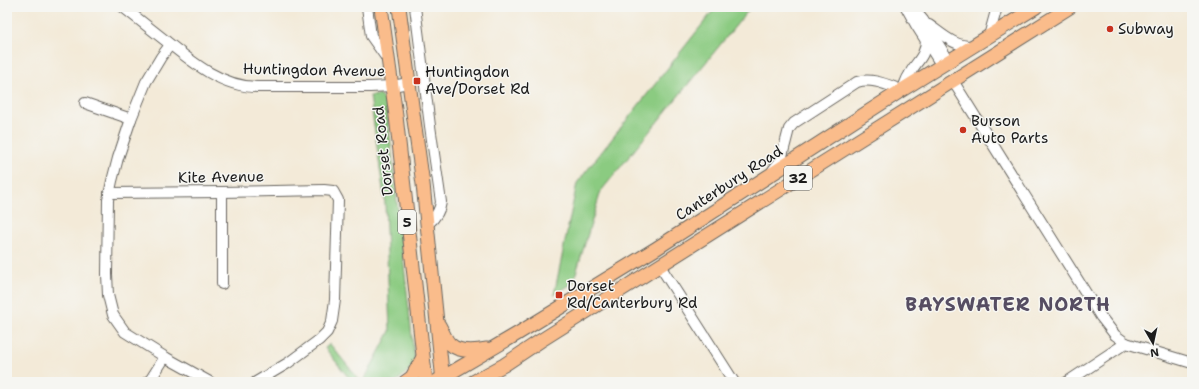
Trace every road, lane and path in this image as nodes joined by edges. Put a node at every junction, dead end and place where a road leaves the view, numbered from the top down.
1 (123, 7) edge
2 (367, 7) edge
3 (381, 7) edge
4 (399, 7) edge
5 (415, 7) edge
6 (906, 7) edge
7 (912, 7) edge
8 (997, 7) edge
9 (1036, 7) edge
10 (1070, 7) edge
11 (923, 20) junction
12 (989, 36) junction
13 (926, 41) junction
14 (170, 45) junction
15 (973, 46) junction
16 (388, 60) junction
17 (945, 64) junction
18 (953, 81) junction
19 (409, 83) junction
20 (392, 86) junction
21 (902, 90) junction
22 (85, 103) dead end
23 (131, 119) junction
24 (765, 179) junction
25 (109, 192) junction
26 (222, 192) junction
27 (746, 192) junction
28 (755, 206) junction
29 (428, 224) junction
30 (660, 266) junction
31 (222, 284) dead end
32 (436, 320) junction
33 (1126, 343) junction
34 (491, 348) junction
35 (165, 357) junction
36 (422, 359) junction
37 (1192, 363) edge
38 (504, 365) junction
39 (440, 381) edge
40 (147, 382) edge
41 (210, 382) edge
42 (256, 382) edge
43 (404, 382) edge
44 (426, 382) edge
45 (473, 382) edge
46 (486, 382) edge
47 (734, 382) edge
48 (1067, 382) edge

1 - 14 street, Huntingdon Avenue
2 - 16 street, Dorset Road
3 - 16 main road, Dorset Road / 5
4 - 19 main road, 5
5 - 29 street
6 - 13 street
7 - 11 street
8 - 12 street
9 - 12 main road, Canterbury Road / 32
10 - 18 main road, 32
11 - 15 street
11 - 17 street
12 - 15 main road, Canterbury Road / 32
13 - 17 street
13 - 21 street
14 - 20 street, Huntingdon Avenue
14 - 23 street
15 - 17 main road, Canterbury Road / 32
16 - 20 main road, Dorset Road / 5
17 - 18 main road
17 - 21 main road, Canterbury Road / 32
18 - 28 main road, 32
18 - 33 street
19 - 20 street, Huntingdon Avenue
19 - 29 main road, 5
20 - 36 main road, Dorset Road / 5
21 - 24 main road, Canterbury Road / 32
21 - 24 street
22 - 23 street
23 - 25 street
24 - 27 main road, Canterbury Road / 32
25 - 26 street, Kite Avenue
25 - 35 street
26 - 31 street
26 - 42 street, Kite Avenue
27 - 28 main road
27 - 34 main road, Canterbury Road / 32
28 - 30 main road, 32
29 - 32 main road, 5
30 - 38 main road, 32
30 - 47 street
32 - 34 main road
32 - 39 main road, 5
33 - 37 street
33 - 48 street
34 - 39 main road, Canterbury Road / 32
35 - 40 street
35 - 41 street
36 - 43 main road
36 - 44 main road, Dorset Road / 5
38 - 45 main road, 32
38 - 46 main road

